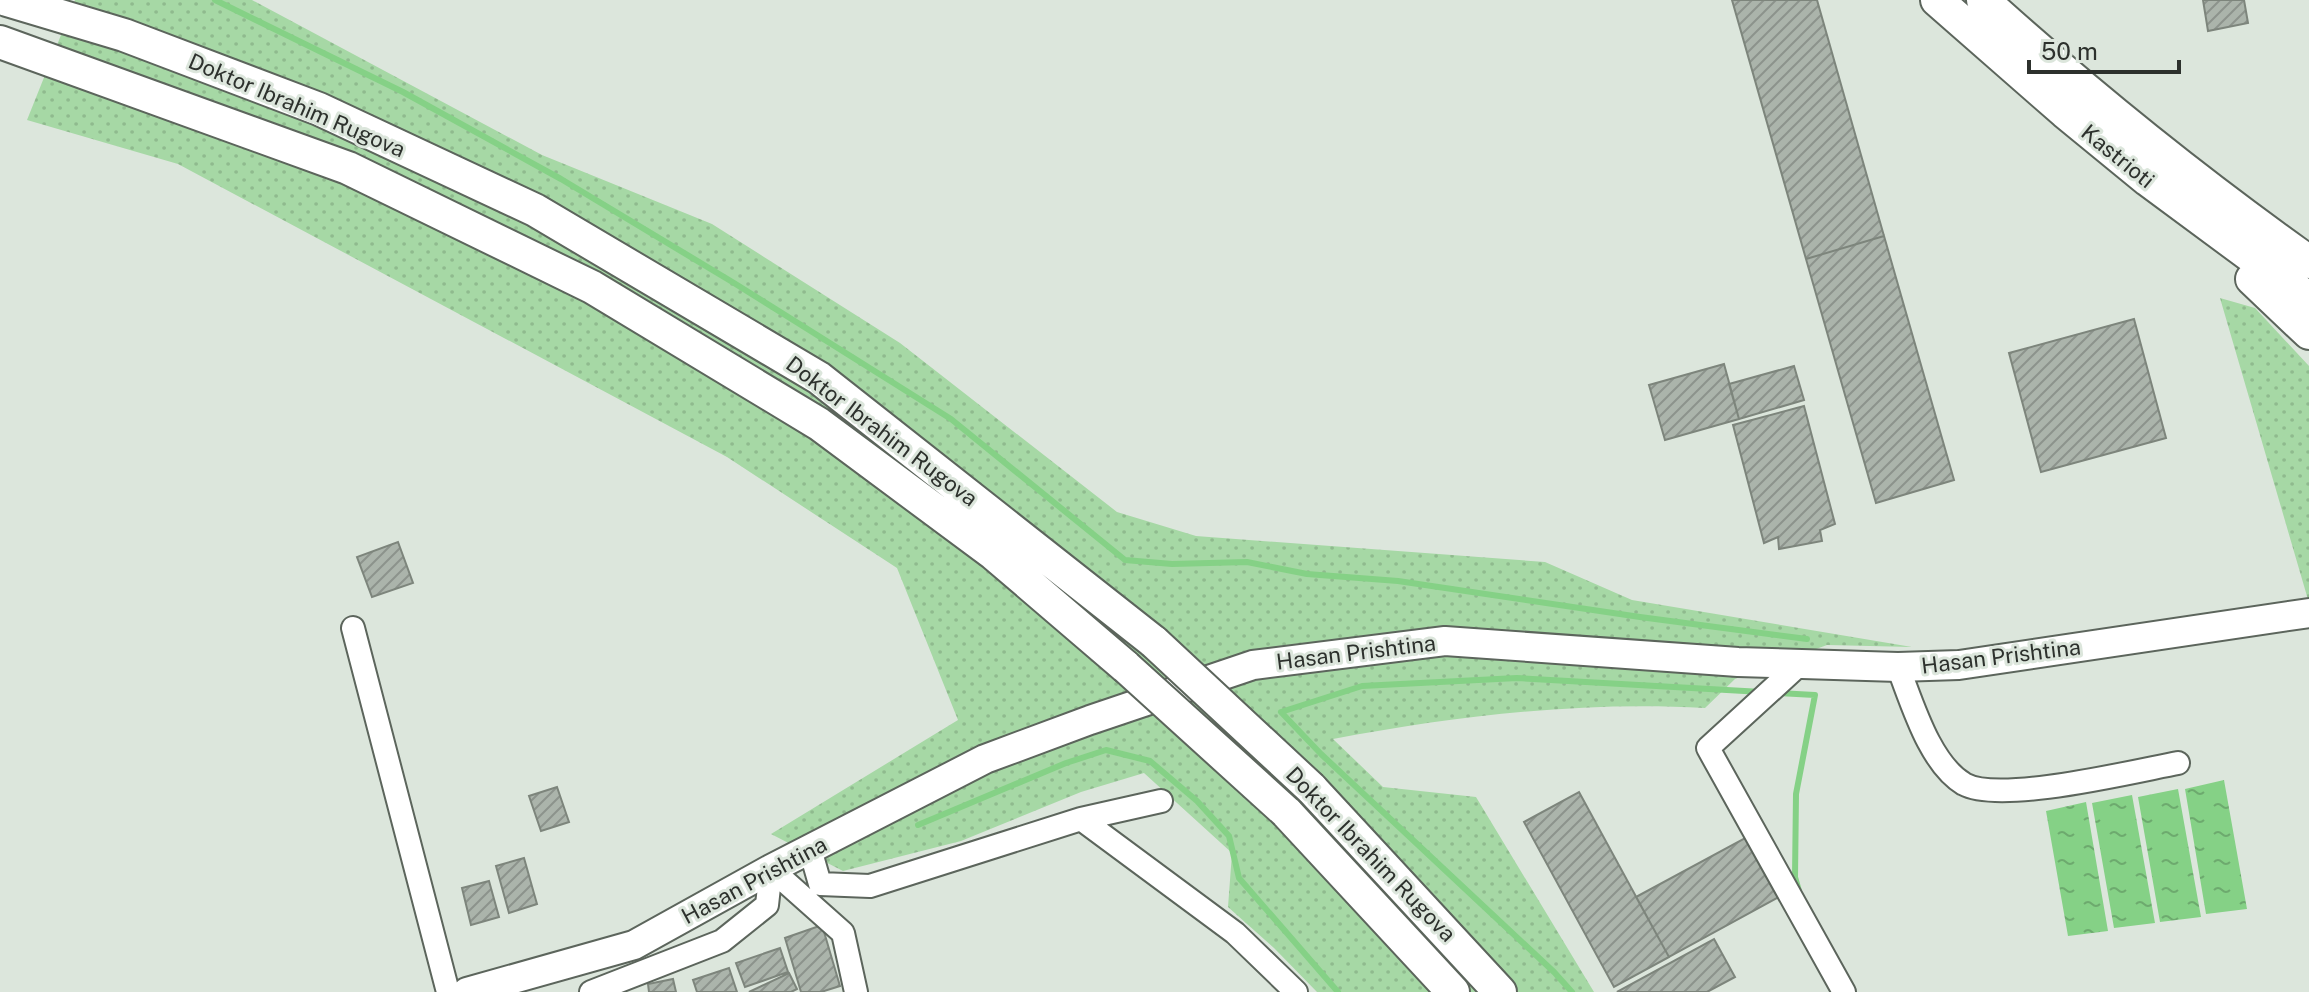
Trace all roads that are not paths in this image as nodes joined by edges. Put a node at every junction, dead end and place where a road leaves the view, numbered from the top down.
1 (7, 0) edge
2 (69, 0) edge
3 (1937, 0) edge
4 (1983, 0) edge
5 (124, 35) junction
6 (0, 42) edge
7 (2148, 180) junction
8 (2309, 262) edge
9 (2309, 299) edge
10 (2309, 333) edge
11 (2309, 613) edge
12 (353, 628) dead end
13 (1801, 663) junction
14 (1898, 667) junction
15 (2178, 763) dead end
16 (1161, 801) dead end
17 (1081, 819) junction
18 (810, 849) junction
19 (771, 869) junction
20 (448, 992) edge
21 (467, 992) edge
22 (591, 992) edge
23 (856, 992) edge
24 (1296, 992) edge
25 (1453, 992) edge
26 (1500, 992) edge
27 (1844, 992) edge

1 - 5 highway, Doktor Ibrahim Rugova
2 - 5 highway
3 - 7 highway, Kastrioti
4 - 8 highway, Kastrioti
5 - 26 highway, Doktor Ibrahim Rugova, bridge
6 - 25 highway, Doktor Ibrahim Rugova, bridge
7 - 9 highway, Kastrioti
7 - 10 highway
11 - 14 main road, Hasan Prishtina
12 - 20 street
13 - 14 main road, Hasan Prishtina
13 - 18 main road, Hasan Prishtina
13 - 27 street
14 - 15 street
16 - 17 street
17 - 18 street
17 - 24 street
18 - 19 main road, Hasan Prishtina
19 - 21 main road, Hasan Prishtina
19 - 22 street
19 - 23 street

